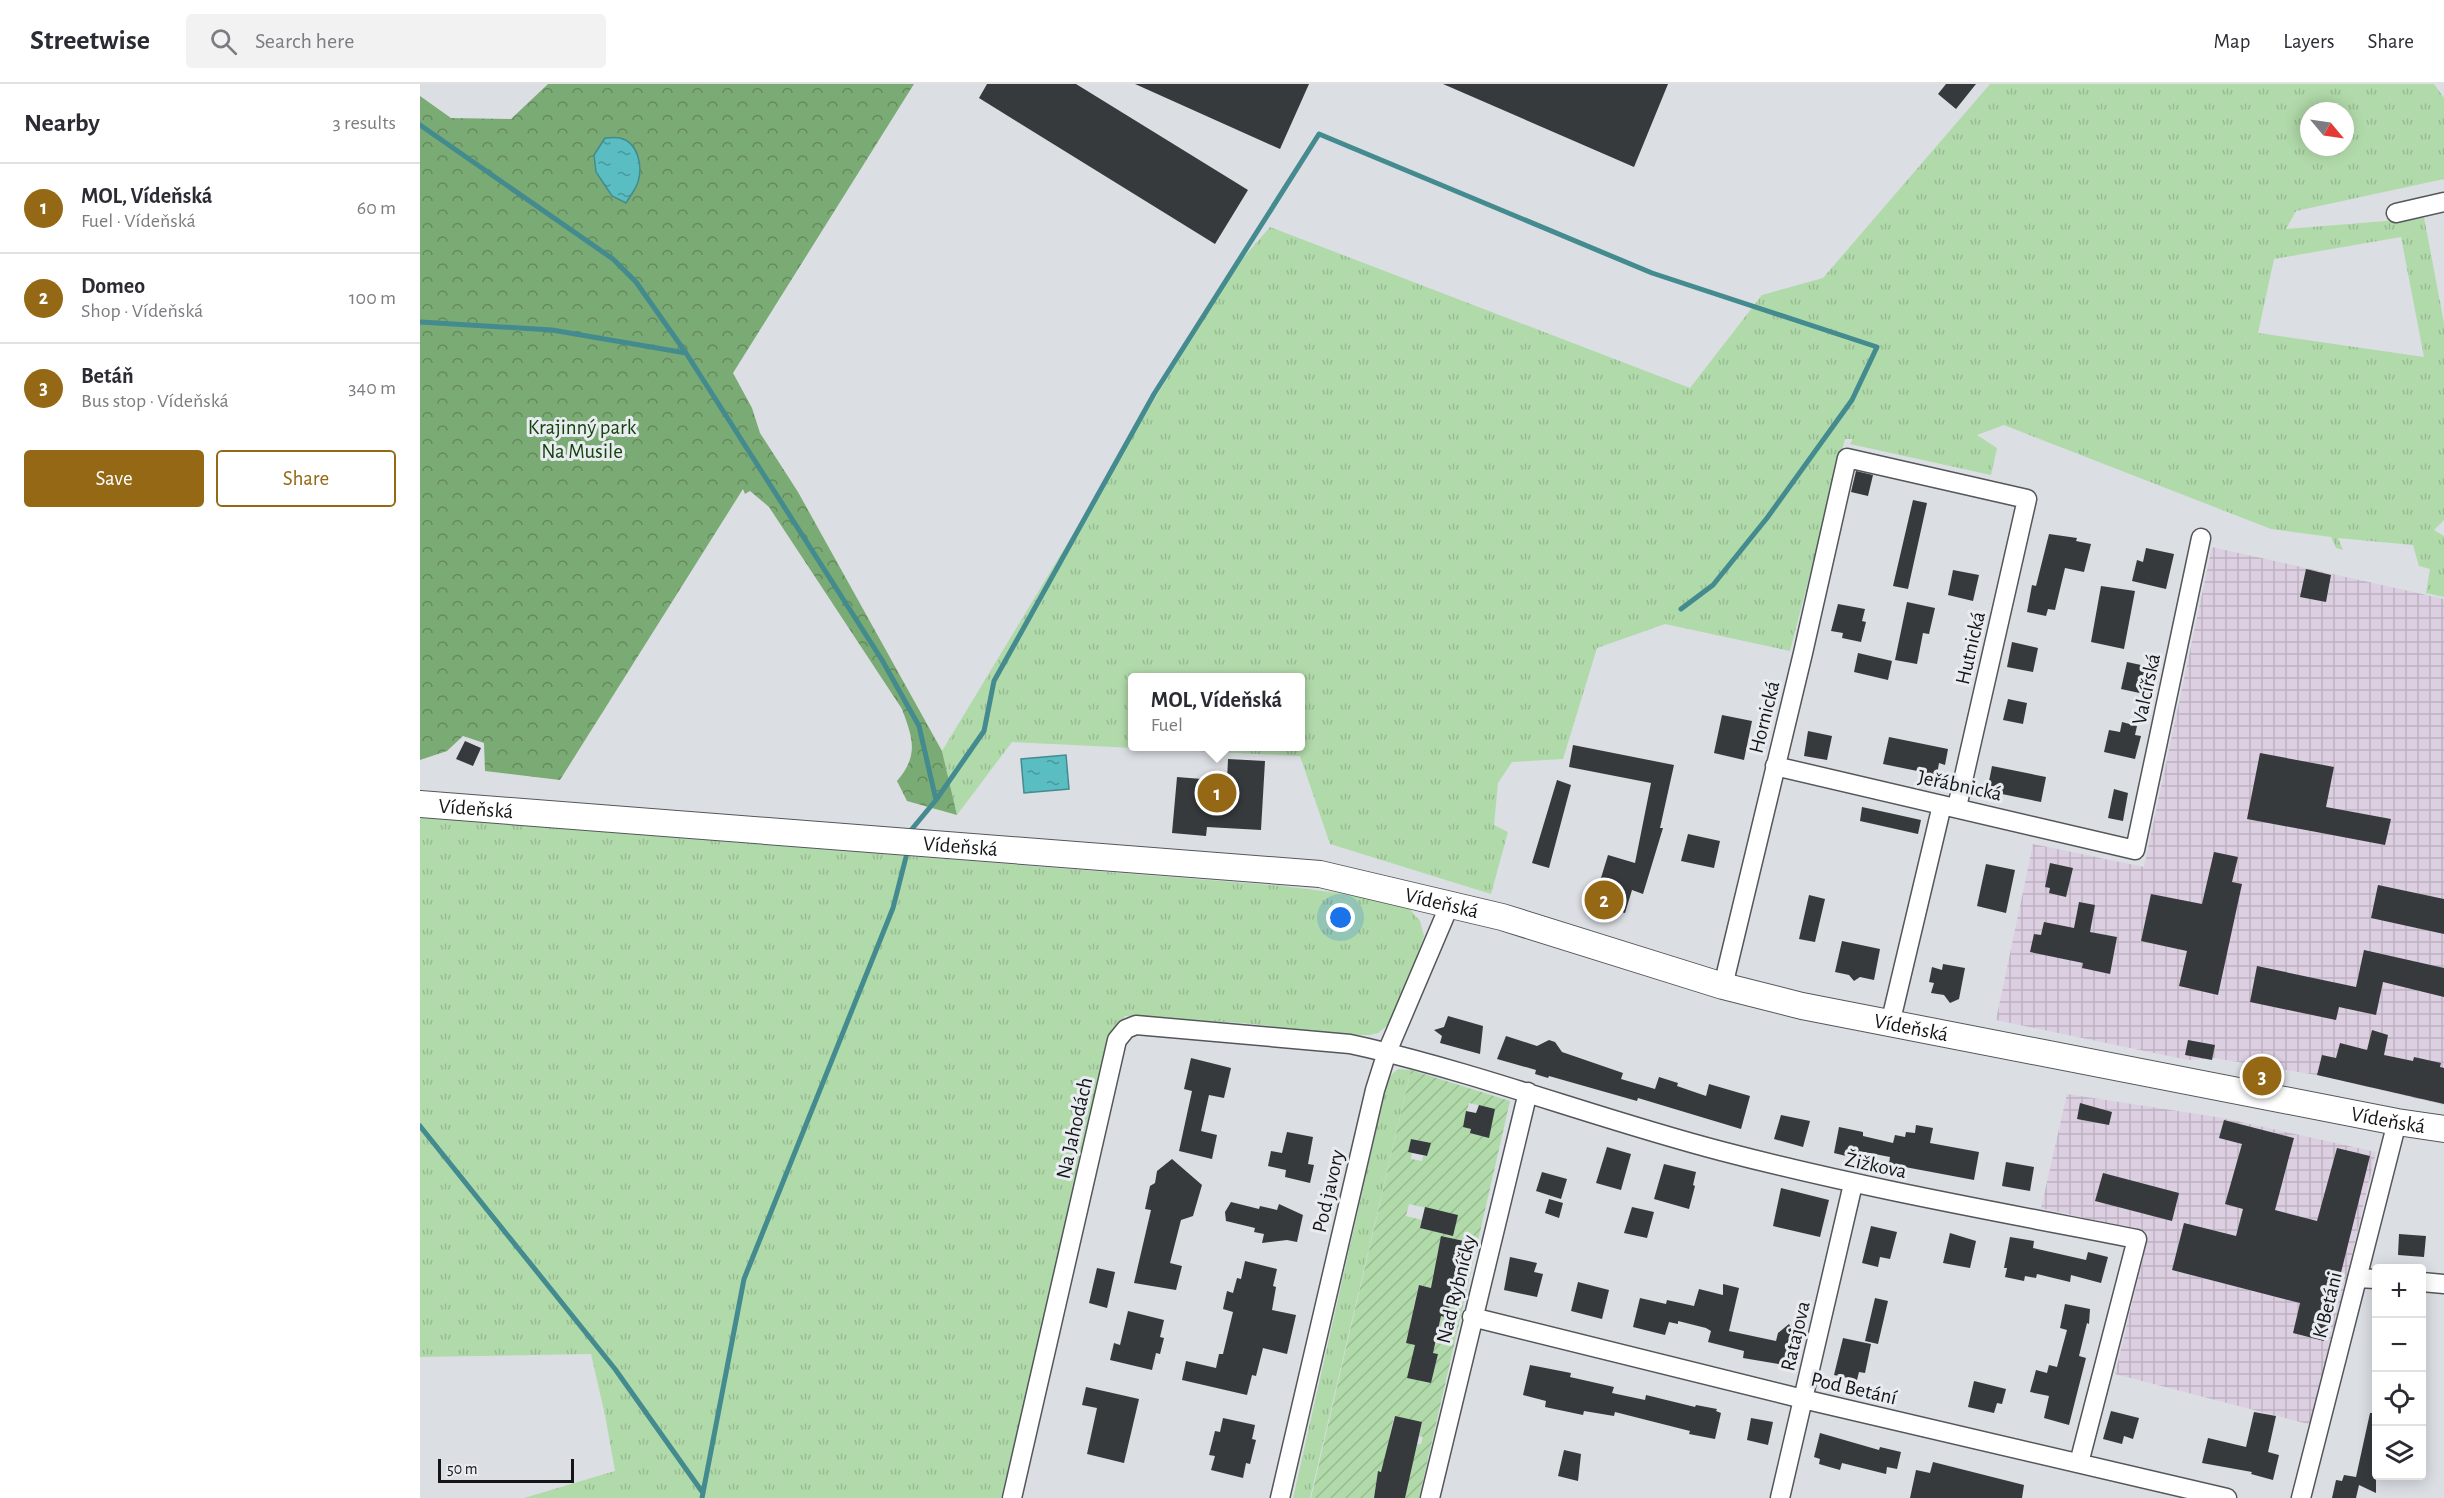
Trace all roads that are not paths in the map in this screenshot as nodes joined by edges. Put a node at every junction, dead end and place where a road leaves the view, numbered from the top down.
1 (2444, 202) edge
2 (2396, 213) dead end
3 (2027, 499) joint
4 (2201, 538) dead end
5 (1775, 766) junction
6 (420, 804) edge
7 (1950, 806) junction
8 (2135, 850) joint
9 (1450, 904) junction
10 (1723, 986) junction
11 (1890, 1024) junction
12 (1387, 1052) junction
13 (1528, 1092) junction
14 (2397, 1122) junction
15 (2444, 1128) edge
16 (1854, 1184) junction
17 (2357, 1278) junction
18 (2372, 1279) edge
19 (2426, 1282) edge
20 (2444, 1284) edge
21 (1472, 1317) junction
22 (1803, 1399) junction
23 (2079, 1463) junction
24 (1012, 1498) edge
25 (1280, 1498) edge
26 (1431, 1498) edge
27 (1780, 1498) edge
28 (2227, 1498) edge
29 (2301, 1498) edge

1 - 2 street
3 - 5 street, Hornická
3 - 7 street, Hutnická
4 - 8 street, Valcířská
5 - 7 street, Jeřábnická
5 - 10 street, Hornická
6 - 9 main road, Vídeňská
7 - 8 street, Jeřábnická
7 - 11 street, Hutnická
9 - 10 main road, Vídeňská
9 - 12 street, Pod javory
10 - 11 main road, Vídeňská
11 - 14 main road, Vídeňská
12 - 13 street, Žižkova
12 - 24 street, Na Jahodách
12 - 25 street, Pod javory
13 - 16 street, Žižkova
13 - 21 street, Nad Rybníčky
14 - 15 main road, Vídeňská
14 - 17 street, K Betáni
16 - 22 street, Ratajova
16 - 23 street, Žižkova
17 - 18 street
17 - 29 street, K Betáni
19 - 20 street
21 - 22 street, Pod Betání
21 - 26 street, Nad Rybníčky
22 - 23 street, Pod Betání
22 - 27 street, Ratajova
23 - 28 street, Pod Betání

